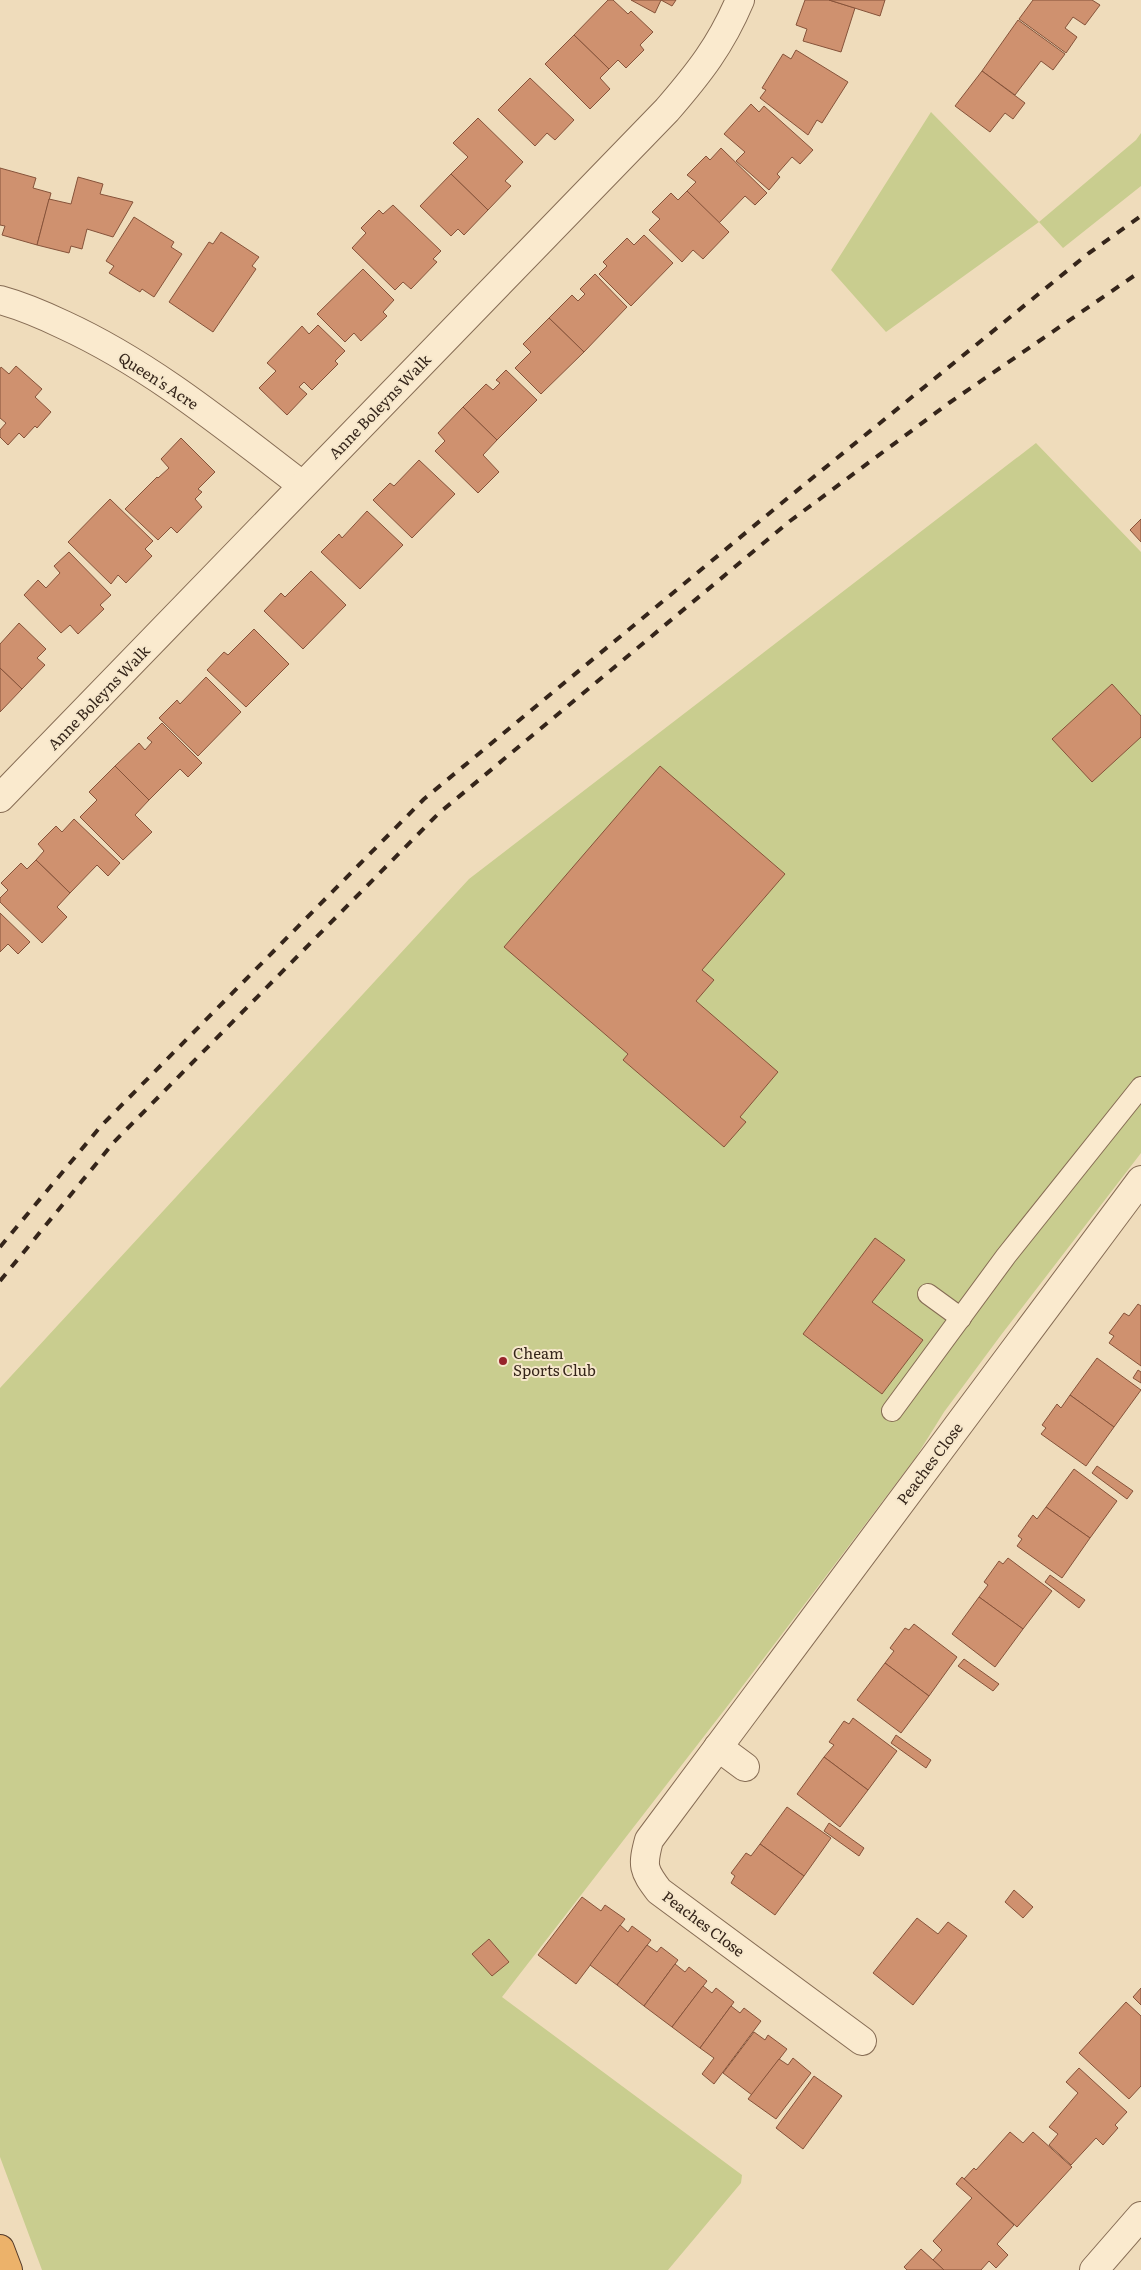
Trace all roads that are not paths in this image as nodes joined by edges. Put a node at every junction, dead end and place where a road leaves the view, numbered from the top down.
1 (740, 0) edge
2 (0, 300) edge
3 (302, 485) junction
4 (0, 798) edge
5 (1141, 1087) edge
6 (1141, 1180) edge
7 (928, 1294) dead end
8 (960, 1318) junction
9 (892, 1412) dead end
10 (718, 1747) junction
11 (745, 1767) dead end
12 (862, 2041) dead end
13 (1141, 2216) edge
14 (0, 2249) edge
15 (8, 2270) edge
16 (1094, 2270) edge

1 - 3 street, Anne Boleyns Walk
2 - 3 street, Queen's Acre
3 - 4 street, Anne Boleyns Walk
5 - 8 lane
6 - 10 street, Peaches Close
7 - 8 lane
8 - 9 lane
10 - 11 street
10 - 12 street, Peaches Close
13 - 16 street
14 - 15 highway

